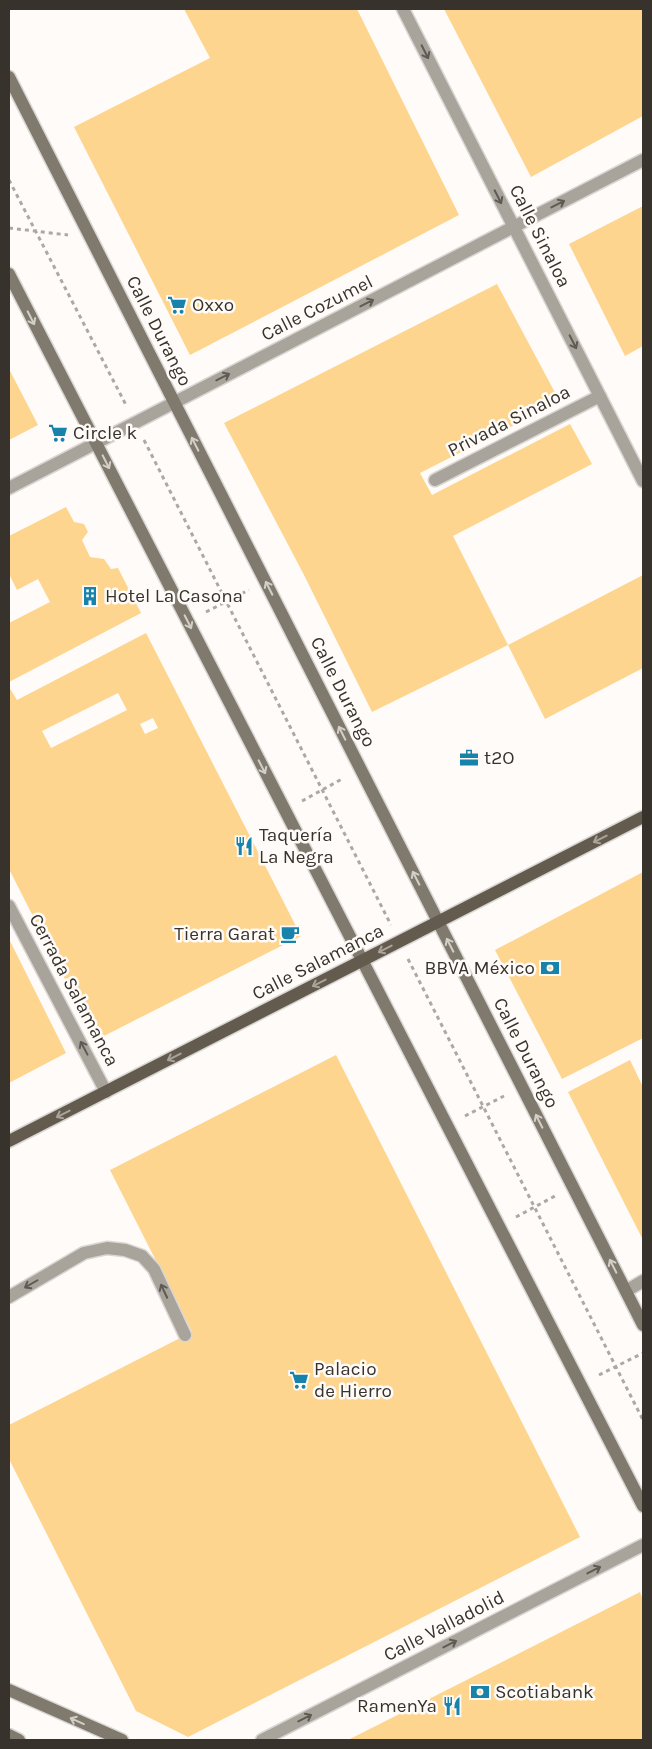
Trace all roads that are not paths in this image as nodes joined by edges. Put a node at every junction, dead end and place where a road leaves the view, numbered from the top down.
1 (403, 9) edge
2 (9, 77) edge
3 (643, 160) edge
4 (514, 227) junction
5 (9, 274) edge
6 (600, 396) junction
7 (174, 403) junction
8 (96, 443) junction
9 (435, 480) dead end
10 (643, 481) edge
11 (9, 488) edge
12 (643, 817) edge
13 (9, 906) edge
14 (438, 922) junction
15 (362, 960) junction
16 (106, 1092) junction
17 (9, 1141) edge
18 (643, 1281) edge
19 (626, 1291) junction
20 (9, 1297) edge
21 (643, 1325) edge
22 (185, 1335) dead end
23 (643, 1506) edge
24 (643, 1545) edge
25 (9, 1690) edge
26 (9, 1735) edge
27 (19, 1740) edge
28 (122, 1740) edge
29 (262, 1740) edge

1 -> 4 street, Calle Sinaloa
2 - 7 main road, Calle Durango
4 -> 3 street, Calle Cozumel
4 -> 6 street, Calle Sinaloa
7 -> 4 street, Calle Cozumel
5 -> 8 main road
6 - 9 street, Privada Sinaloa
6 - 10 street, Calle Sinaloa
7 - 8 street, Calle Cozumel
14 -> 7 main road, Calle Durango
8 - 11 street, Calle Cozumel
8 -> 15 main road
12 -> 14 main road, Calle Salamanca
16 -> 13 street, Cerrada Salamanca
14 -> 15 main road, Calle Salamanca
19 -> 14 main road, Calle Durango
15 -> 16 main road, Calle Salamanca
15 - 23 main road
16 -> 17 main road, Calle Salamanca
18 - 19 street
19 - 21 main road, Calle Durango
22 -> 20 street
29 -> 24 street, Calle Valladolid
28 -> 25 main road
26 - 27 main road

